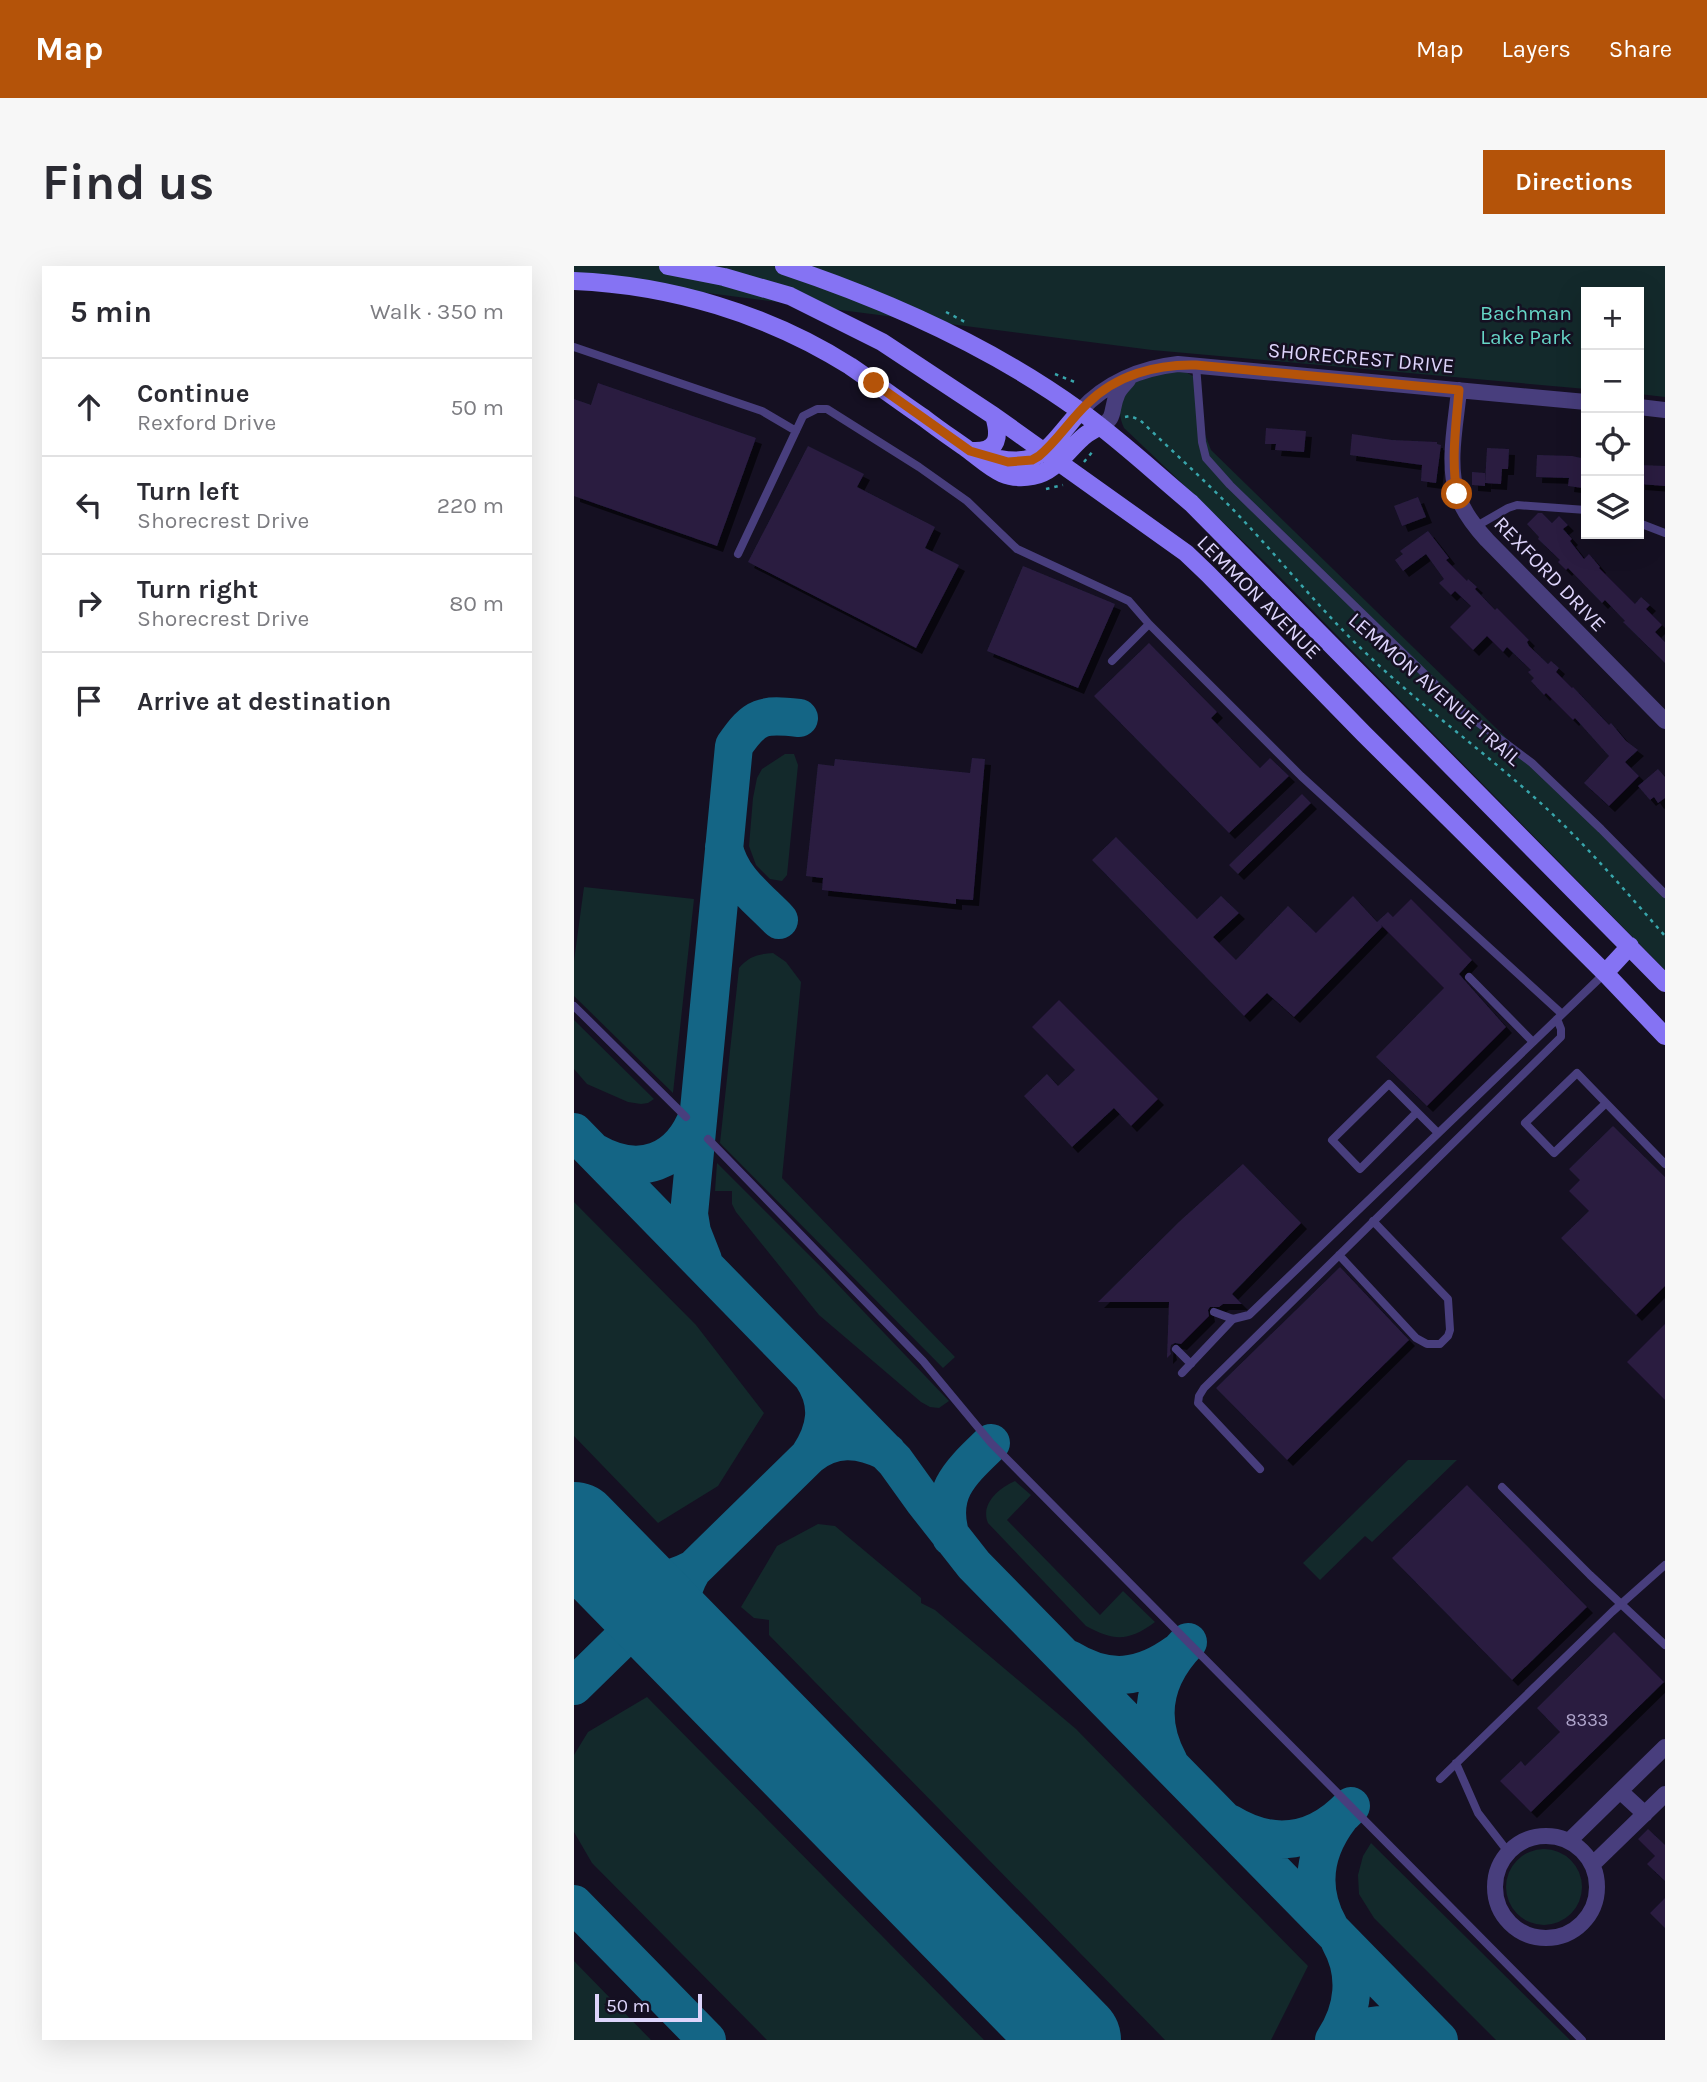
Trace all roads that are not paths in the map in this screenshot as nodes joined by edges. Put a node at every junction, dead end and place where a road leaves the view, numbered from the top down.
1 (668, 266) edge
2 (784, 266) edge
3 (574, 281) edge
4 (574, 347) edge
5 (1196, 365) junction
6 (1132, 375) junction
7 (1459, 390) junction
8 (1581, 402) edge
9 (1644, 408) edge
10 (1665, 410) edge
11 (1080, 411) junction
12 (994, 415) junction
13 (1100, 426) junction
14 (796, 431) junction
15 (970, 451) junction
16 (1052, 456) junction
17 (1581, 510) edge
18 (1644, 525) edge
19 (1475, 527) junction
20 (1665, 533) edge
21 (738, 554) dead end
22 (1149, 624) junction
23 (1112, 661) dead end
24 (1665, 721) edge
25 (1665, 894) edge
26 (1630, 946) junction
27 (1605, 973) junction
28 (1469, 977) dead end
29 (1665, 983) edge
30 (574, 1006) edge
31 (1559, 1016) junction
32 (1665, 1036) edge
33 (1533, 1042) junction
34 (1606, 1103) junction
35 (1417, 1112) junction
36 (686, 1116) dead end
37 (1438, 1133) junction
38 (708, 1139) dead end
39 (1665, 1164) edge
40 (1373, 1221) junction
41 (1339, 1255) junction
42 (1214, 1312) dead end
43 (1233, 1319) junction
44 (1176, 1349) dead end
45 (1191, 1363) junction
46 (1182, 1373) dead end
47 (1259, 1469) dead end
48 (1502, 1487) dead end
49 (1665, 1565) edge
50 (1622, 1603) junction
51 (1665, 1631) edge
52 (1658, 1638) junction
53 (1665, 1645) edge
54 (1665, 1746) edge
55 (1456, 1763) junction
56 (1440, 1779) dead end
57 (1620, 1791) junction
58 (1665, 1794) edge
59 (1645, 1814) junction
60 (1570, 1840) junction
61 (1509, 1853) junction
62 (1592, 1865) junction
63 (1582, 2040) edge

1 - 12 main road, LEMMON AVENUE
2 - 11 main road, LEMMON AVENUE
3 - 15 main road, SHORECREST DRIVE
4 - 14 lane
5 - 6 street, SHORECREST DRIVE
5 - 7 street, SHORECREST DRIVE
5 - 25 lane
6 - 11 street, SHORECREST DRIVE
6 - 13 street, SHORECREST DRIVE
7 - 8 street, SHORECREST DRIVE
7 - 19 street, REXFORD DRIVE
9 - 10 street
11 - 13 main road, LEMMON AVENUE
11 - 16 main road, SHORECREST DRIVE
12 - 15 main road
12 - 16 main road, LEMMON AVENUE
13 - 16 main road, SHORECREST DRIVE
13 - 26 main road, LEMMON AVENUE
14 - 21 lane
14 - 22 lane
15 - 16 main road, SHORECREST DRIVE
16 - 27 main road, LEMMON AVENUE
17 - 19 lane
18 - 20 lane
19 - 24 street, REXFORD DRIVE
22 - 23 lane
22 - 31 lane
26 - 27 main road
26 - 29 main road, LEMMON AVENUE
27 - 31 lane
27 - 32 main road, LEMMON AVENUE
28 - 33 lane
30 - 36 lane
31 - 33 lane
31 - 40 lane
33 - 37 lane
34 - 34 lane
34 - 39 lane
35 - 35 lane
35 - 37 lane
37 - 43 lane
38 - 63 lane
40 - 41 lane
40 - 41 lane
41 - 47 lane
42 - 43 lane
43 - 45 lane
44 - 45 lane
45 - 46 lane
48 - 50 lane
49 - 50 lane
50 - 52 lane
50 - 55 lane
51 - 52 lane
52 - 53 lane
54 - 57 street
55 - 56 lane
55 - 61 lane
57 - 59 street
57 - 60 street
58 - 59 street
59 - 62 street
60 - 61 street
60 - 62 street
61 - 62 street

